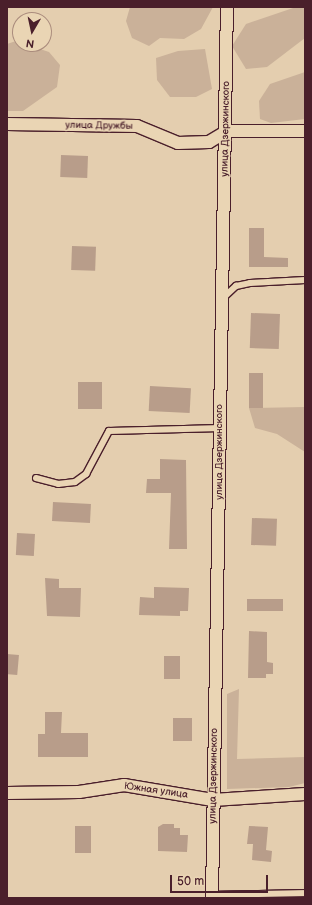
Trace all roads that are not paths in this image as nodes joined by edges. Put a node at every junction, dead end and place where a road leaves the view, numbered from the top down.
1 (227, 7) edge
2 (7, 124) edge
3 (228, 131) junction
4 (305, 131) edge
5 (305, 280) edge
6 (221, 300) junction
7 (221, 428) junction
8 (36, 478) dead end
9 (7, 793) edge
10 (305, 794) edge
11 (213, 800) junction
12 (305, 893) edge
13 (212, 897) edge

1 - 3 street, улица Дзержинского
2 - 3 street, улица Дружбы
3 - 4 street, улица Дружбы
3 - 6 street, улица Дзержинского
5 - 6 lane
6 - 7 street, улица Дзержинского
7 - 8 lane
7 - 11 street, улица Дзержинского
9 - 11 street, Южная улица
10 - 11 street, Южная улица
11 - 13 street, улица Дзержинского
12 - 13 lane

